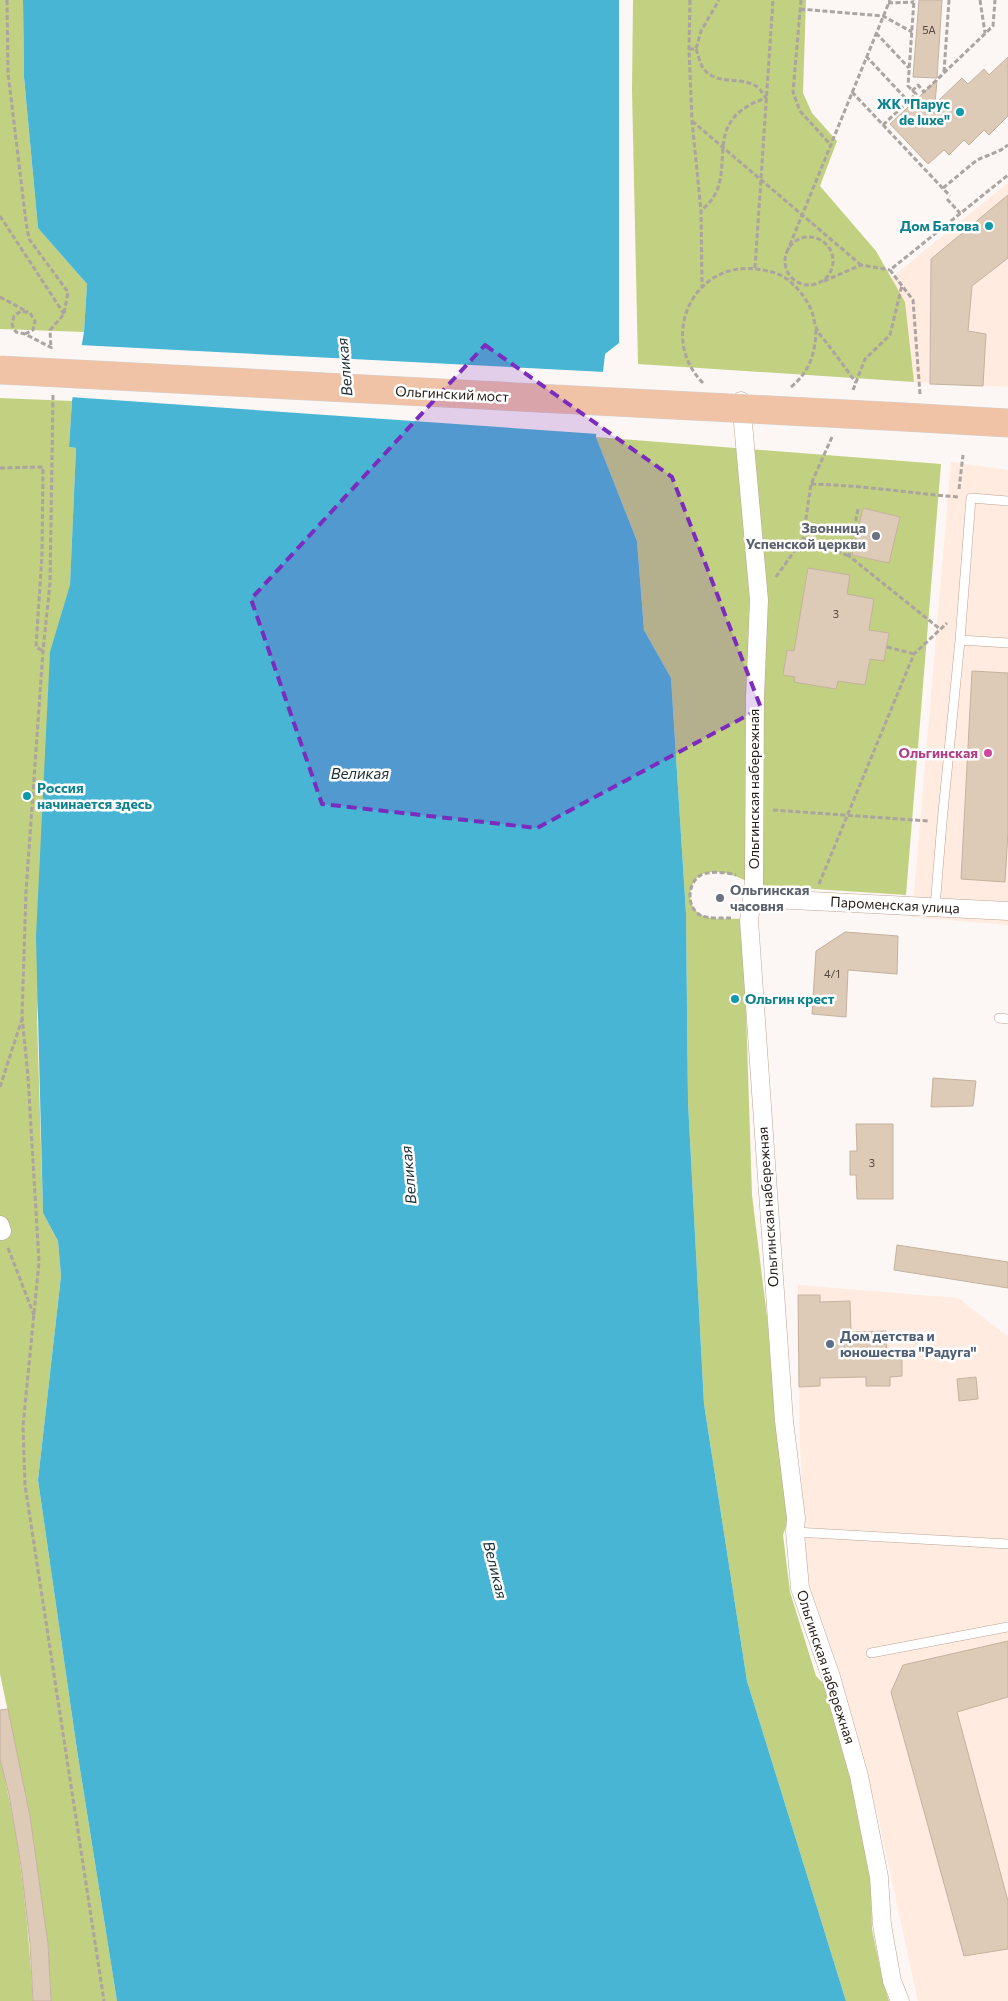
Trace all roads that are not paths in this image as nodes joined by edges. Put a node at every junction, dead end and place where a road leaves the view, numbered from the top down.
1 (0, 370) edge
2 (741, 401) dead end
3 (1008, 423) edge
4 (1008, 501) edge
5 (960, 640) junction
6 (1008, 642) edge
7 (752, 898) junction
8 (935, 907) junction
9 (1008, 911) edge
10 (795, 1532) junction
11 (1008, 1544) edge
12 (1008, 1627) edge
13 (871, 1653) dead end
14 (900, 2001) edge

1 - 3 main road, Ольгинский мост, bridge
2 - 7 street, Ольгинская набережная
4 - 5 lane
5 - 6 lane
5 - 8 lane
7 - 8 street, Пароменская улица
7 - 10 street, Ольгинская набережная
8 - 9 street, Пароменская улица
10 - 11 lane
10 - 14 street, Ольгинская набережная
12 - 13 lane

